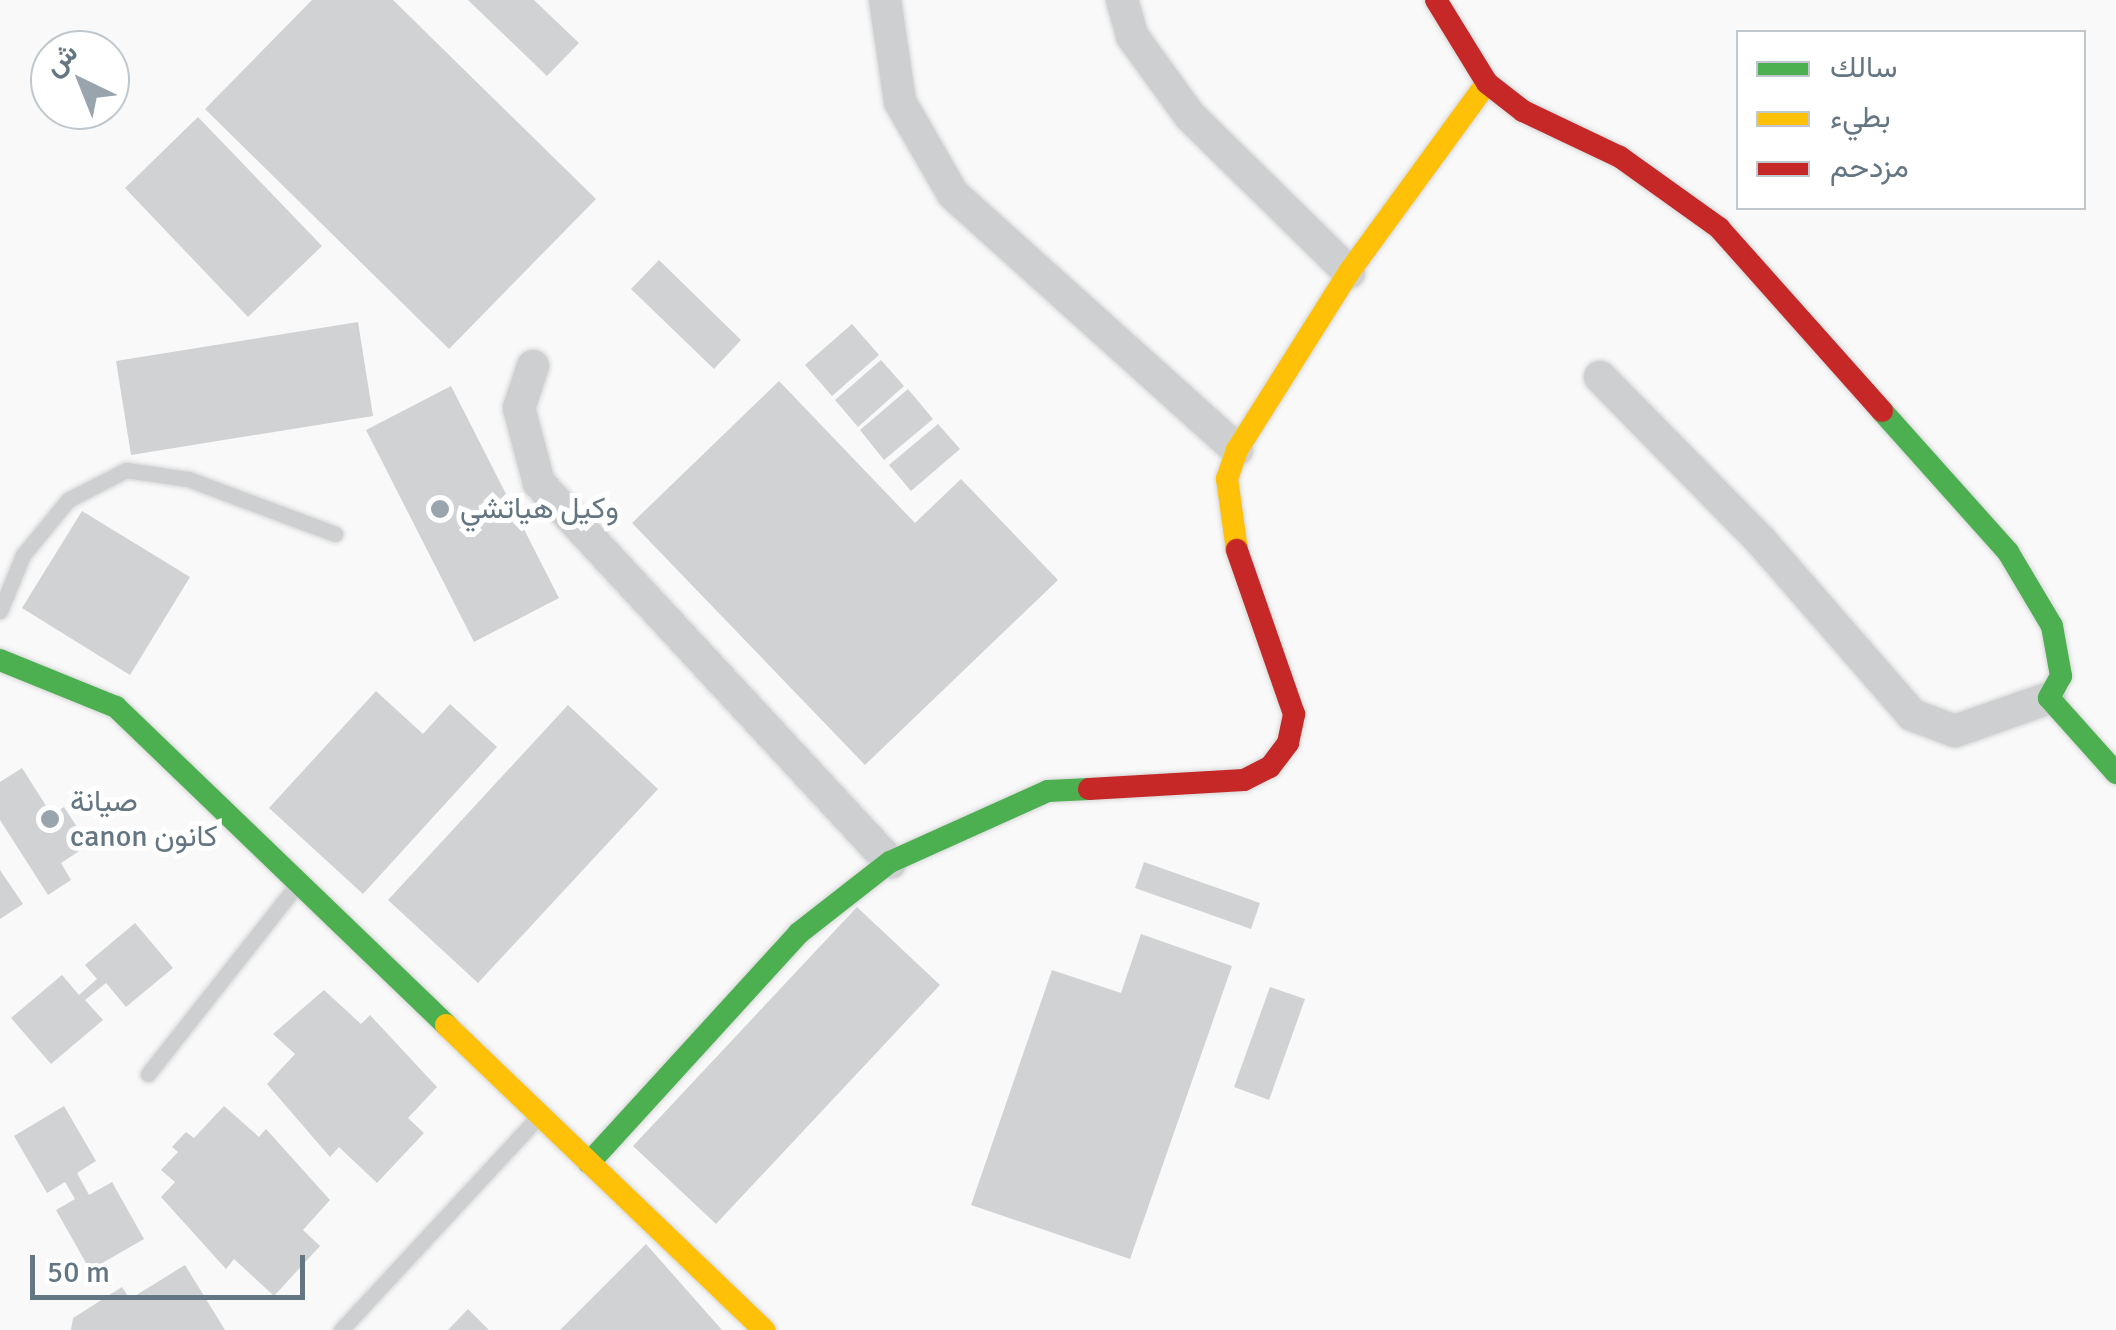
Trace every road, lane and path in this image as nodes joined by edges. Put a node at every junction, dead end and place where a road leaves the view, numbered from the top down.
1 (885, 0) edge
2 (1122, 0) edge
3 (1436, 0) edge
4 (1487, 83) junction
5 (1349, 272) junction
6 (533, 366) dead end
7 (1600, 377) dead end
8 (1237, 450) junction
9 (335, 534) dead end
10 (0, 611) edge
11 (0, 660) edge
12 (2048, 698) junction
13 (2116, 772) edge
14 (890, 862) junction
15 (295, 887) junction
16 (148, 1074) dead end
17 (539, 1115) junction
18 (589, 1163) junction
19 (341, 1330) edge
20 (764, 1330) edge

1 - 8 street
2 - 5 street
3 - 4 street
4 - 5 street
4 - 12 street
5 - 8 street
6 - 14 street
7 - 12 street
8 - 14 street
9 - 10 lane
11 - 15 street
12 - 13 street
14 - 18 street
15 - 16 lane
15 - 17 street
17 - 18 street
17 - 19 lane
18 - 20 street

